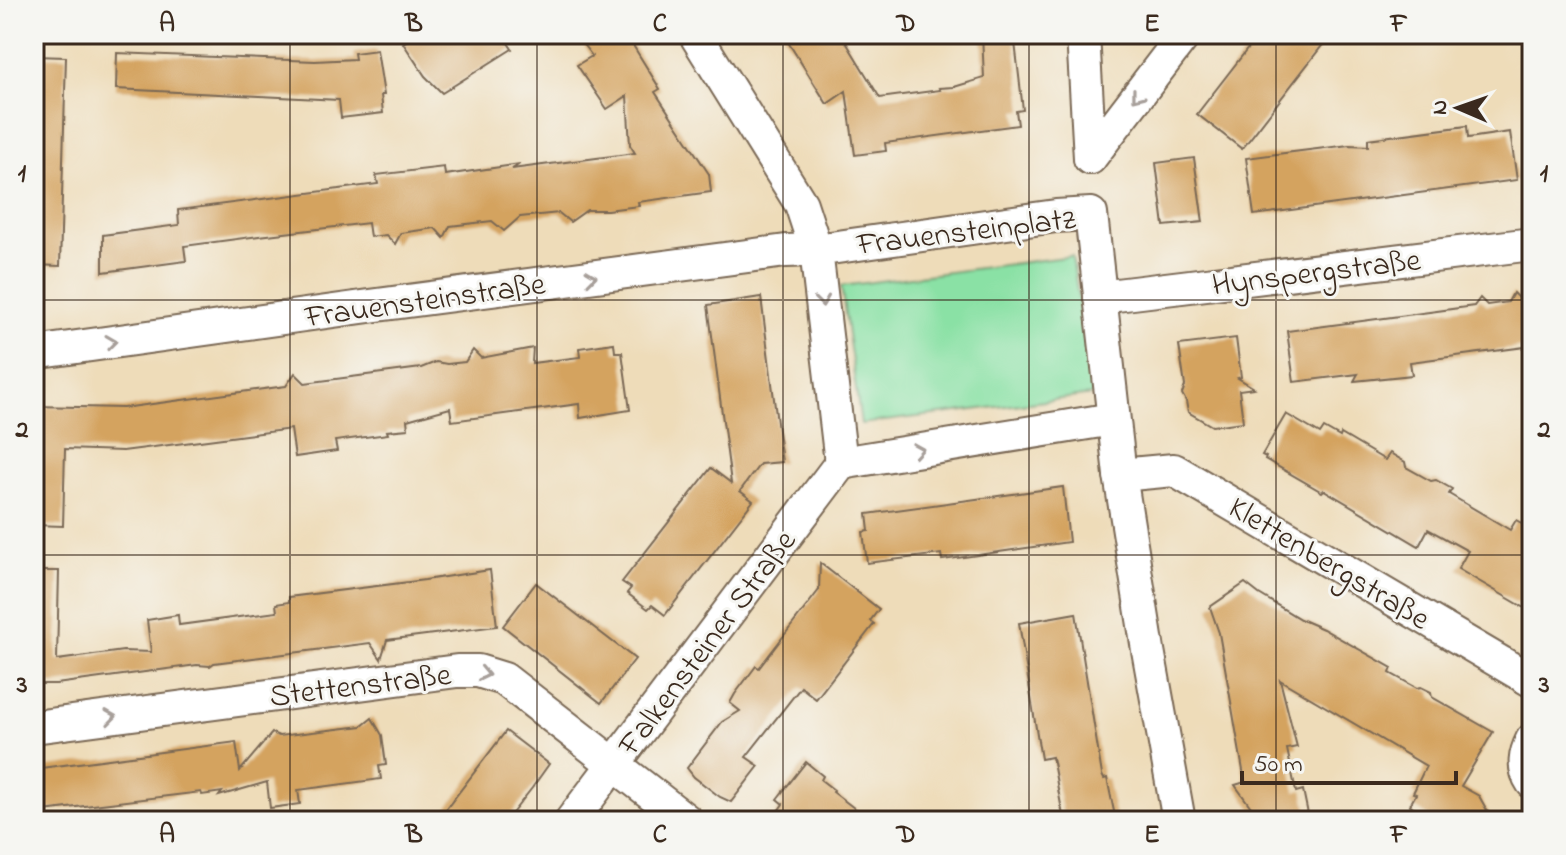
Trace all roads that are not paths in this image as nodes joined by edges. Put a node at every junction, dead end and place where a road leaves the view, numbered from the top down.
1 (695, 34) edge
2 (1083, 34) edge
3 (1185, 34) edge
4 (1532, 244) edge
5 (816, 250) junction
6 (1100, 297) junction
7 (34, 353) edge
8 (1113, 419) junction
9 (841, 463) junction
10 (1120, 475) junction
11 (1532, 681) edge
12 (34, 727) edge
13 (1532, 740) edge
14 (614, 764) junction
15 (1532, 782) edge
16 (571, 821) edge
17 (687, 821) edge
18 (1179, 821) edge

1 - 5 street
3 -> 2 street
4 - 6 street, Hynspergstraße
5 - 6 street, Frauensteinplatz
7 -> 5 street, Frauensteinstraße
5 -> 9 street, Frauensteinplatz
6 - 8 street, Frauensteinplatz
9 -> 8 street
8 - 10 street, Frauensteinplatz
9 - 14 street, Falkensteiner Straße
10 - 11 street, Klettenbergstraße
10 - 18 street, Frauensteinplatz
12 -> 14 street, Stettenstraße
13 - 15 street
14 - 16 street, Falkensteiner Straße
14 - 17 street, Stettenstraße

